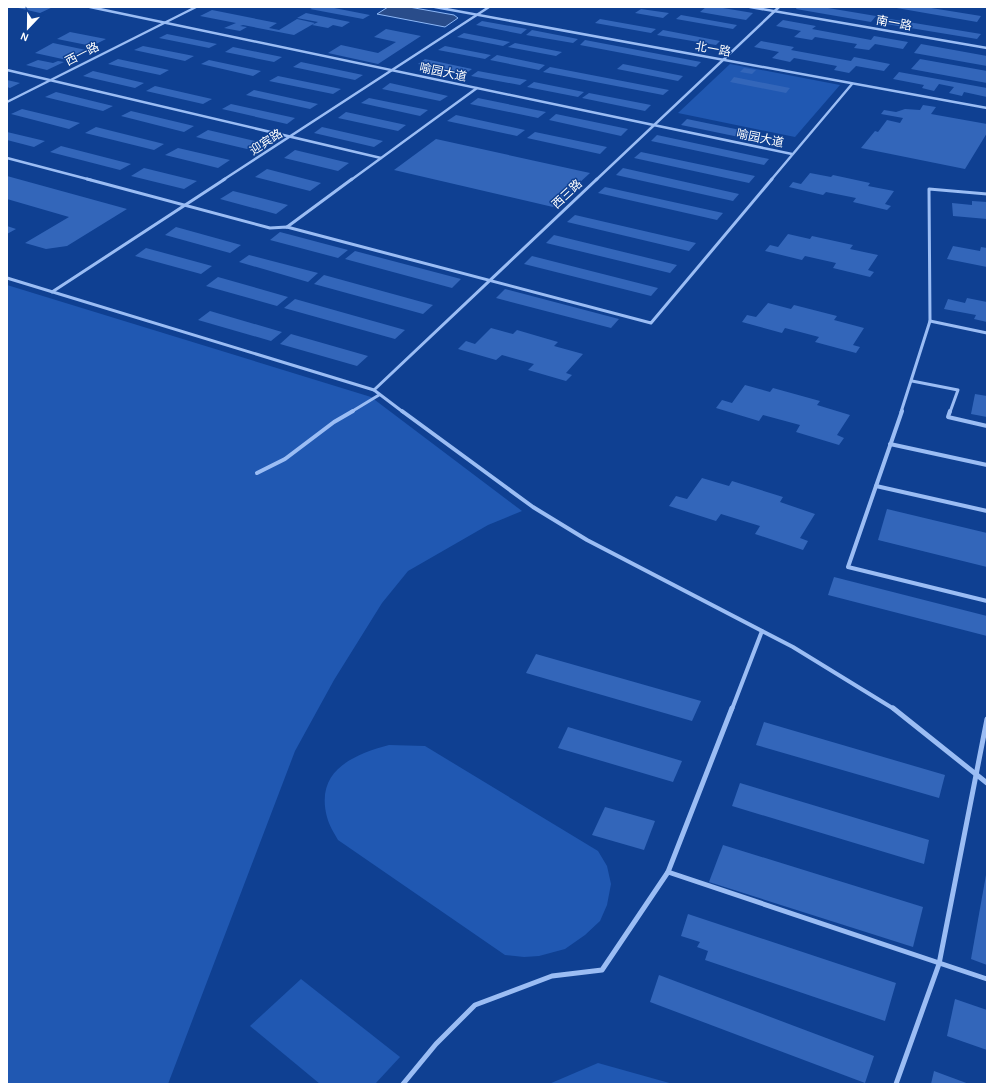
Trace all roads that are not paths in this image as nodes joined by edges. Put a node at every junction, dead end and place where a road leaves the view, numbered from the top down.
1 (90, 7) edge
2 (196, 7) edge
3 (435, 7) edge
4 (489, 7) edge
5 (750, 7) edge
6 (779, 7) edge
7 (775, 11) junction
8 (477, 15) junction
9 (165, 23) junction
10 (987, 48) edge
11 (724, 60) junction
12 (7, 70) edge
13 (392, 70) junction
14 (51, 80) junction
15 (852, 84) junction
16 (477, 88) junction
17 (7, 102) edge
18 (987, 108) edge
19 (655, 125) junction
20 (290, 136) junction
21 (792, 154) junction
22 (7, 158) edge
23 (381, 158) junction
24 (987, 194) edge
25 (184, 206) junction
26 (287, 227) junction
27 (7, 278) edge
28 (489, 280) junction
29 (52, 292) junction
30 (930, 321) junction
31 (987, 333) edge
32 (912, 381) junction
33 (374, 390) junction
34 (379, 395) junction
35 (987, 426) edge
36 (890, 444) junction
37 (987, 465) edge
38 (257, 473) dead end
39 (876, 486) junction
40 (987, 511) edge
41 (987, 600) edge
42 (762, 631) junction
43 (987, 719) edge
44 (977, 773) junction
45 (987, 783) edge
46 (668, 872) junction
47 (939, 964) junction
48 (987, 979) edge
49 (403, 1084) edge
50 (896, 1084) edge

1 - 9 street, 喻园大道
2 - 9 street, 西一路
3 - 8 street, 北一路
4 - 8 street, 迎宾路
5 - 7 street, 南一路
6 - 7 street, 西三路
7 - 10 street, 南一路
7 - 11 street, 西三路
8 - 11 street, 北一路
8 - 13 street, 迎宾路
9 - 13 street, 喻园大道
9 - 14 street, 西一路
11 - 15 street, 北一路
11 - 19 street, 西三路
12 - 14 street
13 - 16 street, 喻园大道
13 - 20 street, 迎宾路
14 - 17 street, 西一路
14 - 20 street
15 - 18 street, 北一路
15 - 21 street
16 - 19 street, 喻园大道
16 - 23 street
19 - 21 street, 喻园大道
19 - 28 street, 西三路
20 - 23 street
20 - 25 street, 迎宾路
21 - 28 street
22 - 25 street
23 - 26 street
24 - 30 street
25 - 26 street
25 - 29 street, 迎宾路
26 - 28 street
27 - 29 street
28 - 33 street, 西三路
29 - 33 street
30 - 31 street
30 - 32 street
32 - 35 street
32 - 36 street
33 - 34 street
34 - 38 street
34 - 42 street
36 - 37 street
36 - 39 street
39 - 40 street
39 - 41 street
42 - 44 street
42 - 46 street
43 - 44 street
44 - 45 street
44 - 47 street
46 - 47 street
46 - 49 street
47 - 48 street
47 - 50 street

